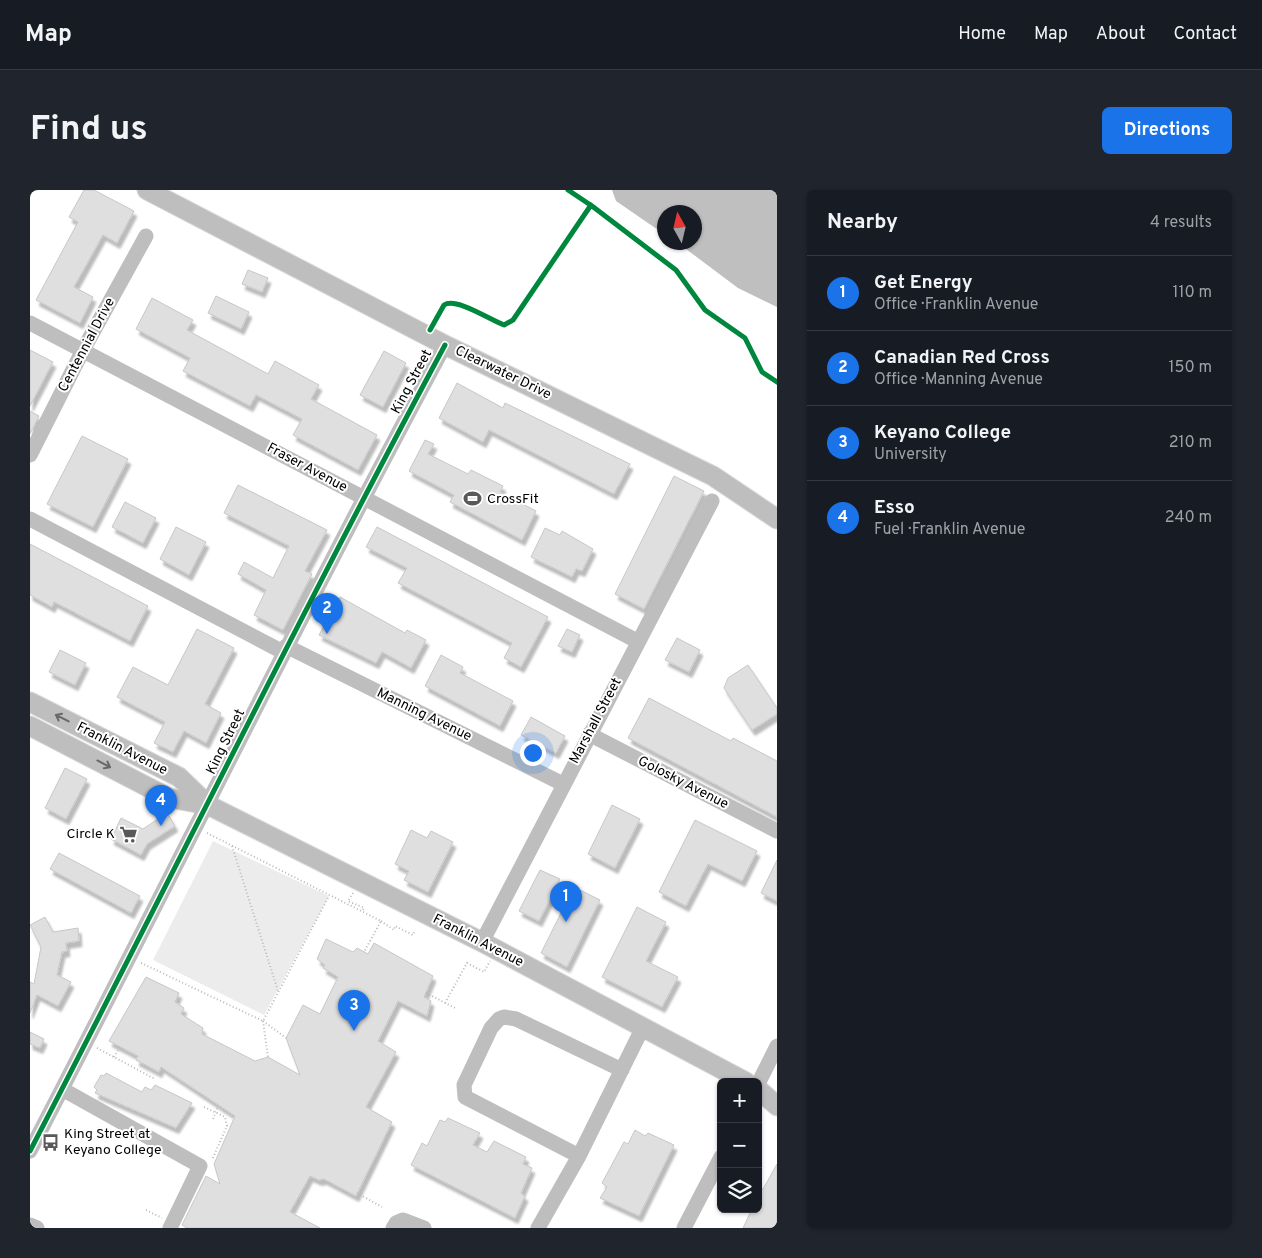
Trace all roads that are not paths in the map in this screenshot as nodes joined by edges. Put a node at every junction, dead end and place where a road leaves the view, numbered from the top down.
1 (147, 190) edge
2 (146, 236) dead end
3 (30, 323) edge
4 (444, 344) junction
5 (83, 350) junction
6 (30, 455) edge
7 (363, 497) junction
8 (712, 500) dead end
9 (30, 519) edge
10 (777, 519) edge
11 (638, 641) junction
12 (284, 649) junction
13 (30, 702) edge
14 (30, 726) edge
15 (590, 734) junction
16 (563, 784) junction
17 (208, 805) junction
18 (777, 831) edge
19 (489, 946) junction
20 (643, 1027) junction
21 (777, 1046) edge
22 (622, 1070) junction
23 (739, 1078) edge
24 (762, 1078) edge
25 (762, 1087) edge
26 (62, 1089) junction
27 (777, 1089) edge
28 (762, 1091) edge
29 (777, 1106) edge
30 (30, 1151) edge
31 (579, 1156) junction
32 (717, 1165) edge
33 (30, 1225) edge
34 (37, 1228) edge
35 (170, 1228) edge
36 (394, 1228) edge
37 (424, 1228) edge
38 (538, 1228) edge
39 (684, 1228) edge

1 - 4 main road, Clearwater Drive
2 - 5 street, Centennial Drive
3 - 5 street, Fraser Avenue
4 - 7 street, King Street
4 - 10 main road, Clearwater Drive
5 - 6 street, Centennial Drive
5 - 7 street, Fraser Avenue
7 - 11 street, Fraser Avenue
7 - 12 street, King Street
8 - 11 street, Marshall Street
9 - 12 street, Manning Avenue
11 - 15 street, Marshall Street
12 - 16 street, Manning Avenue
12 - 17 street, King Street
17 -> 13 main road, Franklin Avenue
14 -> 17 main road, Franklin Avenue
15 - 16 street, Marshall Street
15 - 18 street, Golosky Avenue
16 - 19 street, Marshall Street
17 - 19 main road, Franklin Avenue
17 - 26 street, King Street
19 - 20 main road, Franklin Avenue
20 - 22 street
20 - 23 main road, Franklin Avenue
21 - 24 street
22 - 31 street
22 - 31 street
25 - 27 main road
26 - 30 street, King Street
26 - 35 street
28 - 29 main road
31 - 38 street
32 - 39 street
33 - 34 street
36 - 37 street

